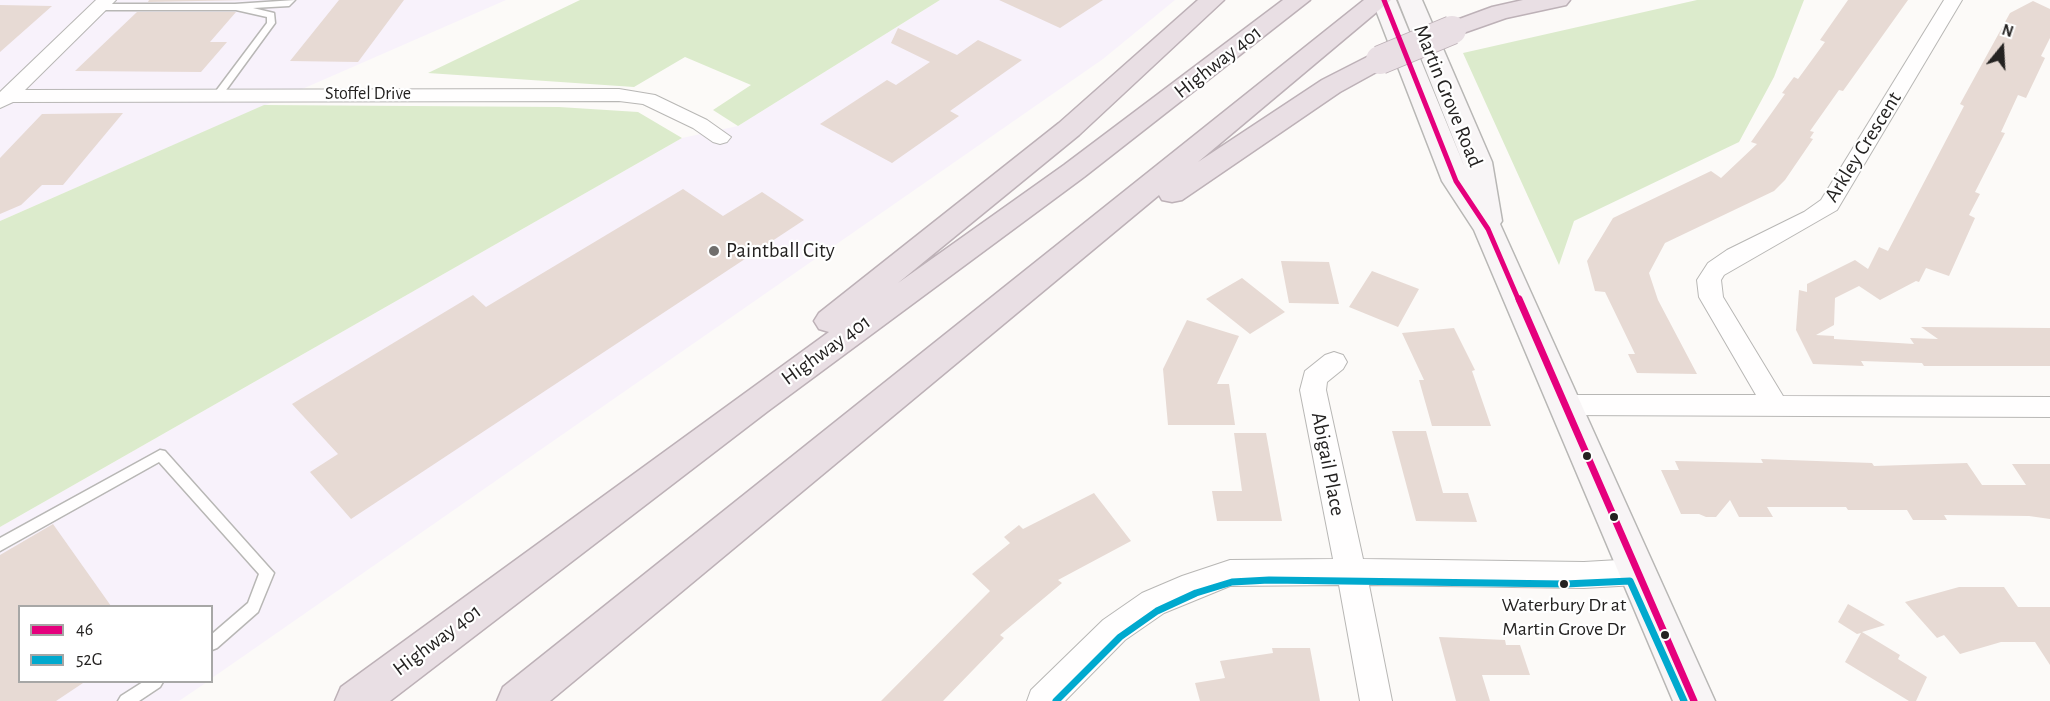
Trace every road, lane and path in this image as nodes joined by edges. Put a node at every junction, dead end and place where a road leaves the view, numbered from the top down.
1 (291, 0) edge
2 (1212, 0) edge
3 (1298, 0) edge
4 (1410, 0) edge
5 (1558, 0) edge
6 (1953, 0) edge
7 (1378, 2) edge
8 (104, 3) edge
9 (235, 7) junction
10 (218, 95) junction
11 (4, 100) edge
12 (720, 137) dead end
13 (1488, 229) junction
14 (1074, 249) junction
15 (1334, 362) dead end
16 (1563, 405) junction
17 (1775, 405) junction
18 (2050, 407) edge
19 (0, 545) edge
20 (549, 557) junction
21 (1636, 572) junction
22 (1352, 574) junction
23 (213, 642) edge
24 (151, 683) edge
25 (126, 701) edge
26 (356, 701) edge
27 (518, 701) edge
28 (1043, 701) edge
29 (1376, 701) edge
30 (1694, 701) edge

1 - 9 lane
2 - 20 highway
3 - 20 highway, Highway 401
4 - 13 main road, Martin Grove Road
5 - 14 highway, bridge
6 - 17 street, Arkley Crescent
7 - 13 main road, Martin Grove Road
7 - 14 highway
8 - 9 lane
8 - 11 street
9 - 10 lane
10 - 11 street, Stoffel Drive
10 - 12 street, Stoffel Drive
13 - 16 main road, Martin Grove Road
14 - 27 highway
15 - 22 street, Abigail Place
16 - 17 street
16 - 21 main road, Martin Grove Road
17 - 18 street
19 - 23 lane
20 - 26 highway, Highway 401
21 - 22 street
21 - 30 main road, Martin Grove Road
22 - 28 street
22 - 29 street, Abigail Place
24 - 25 lane

